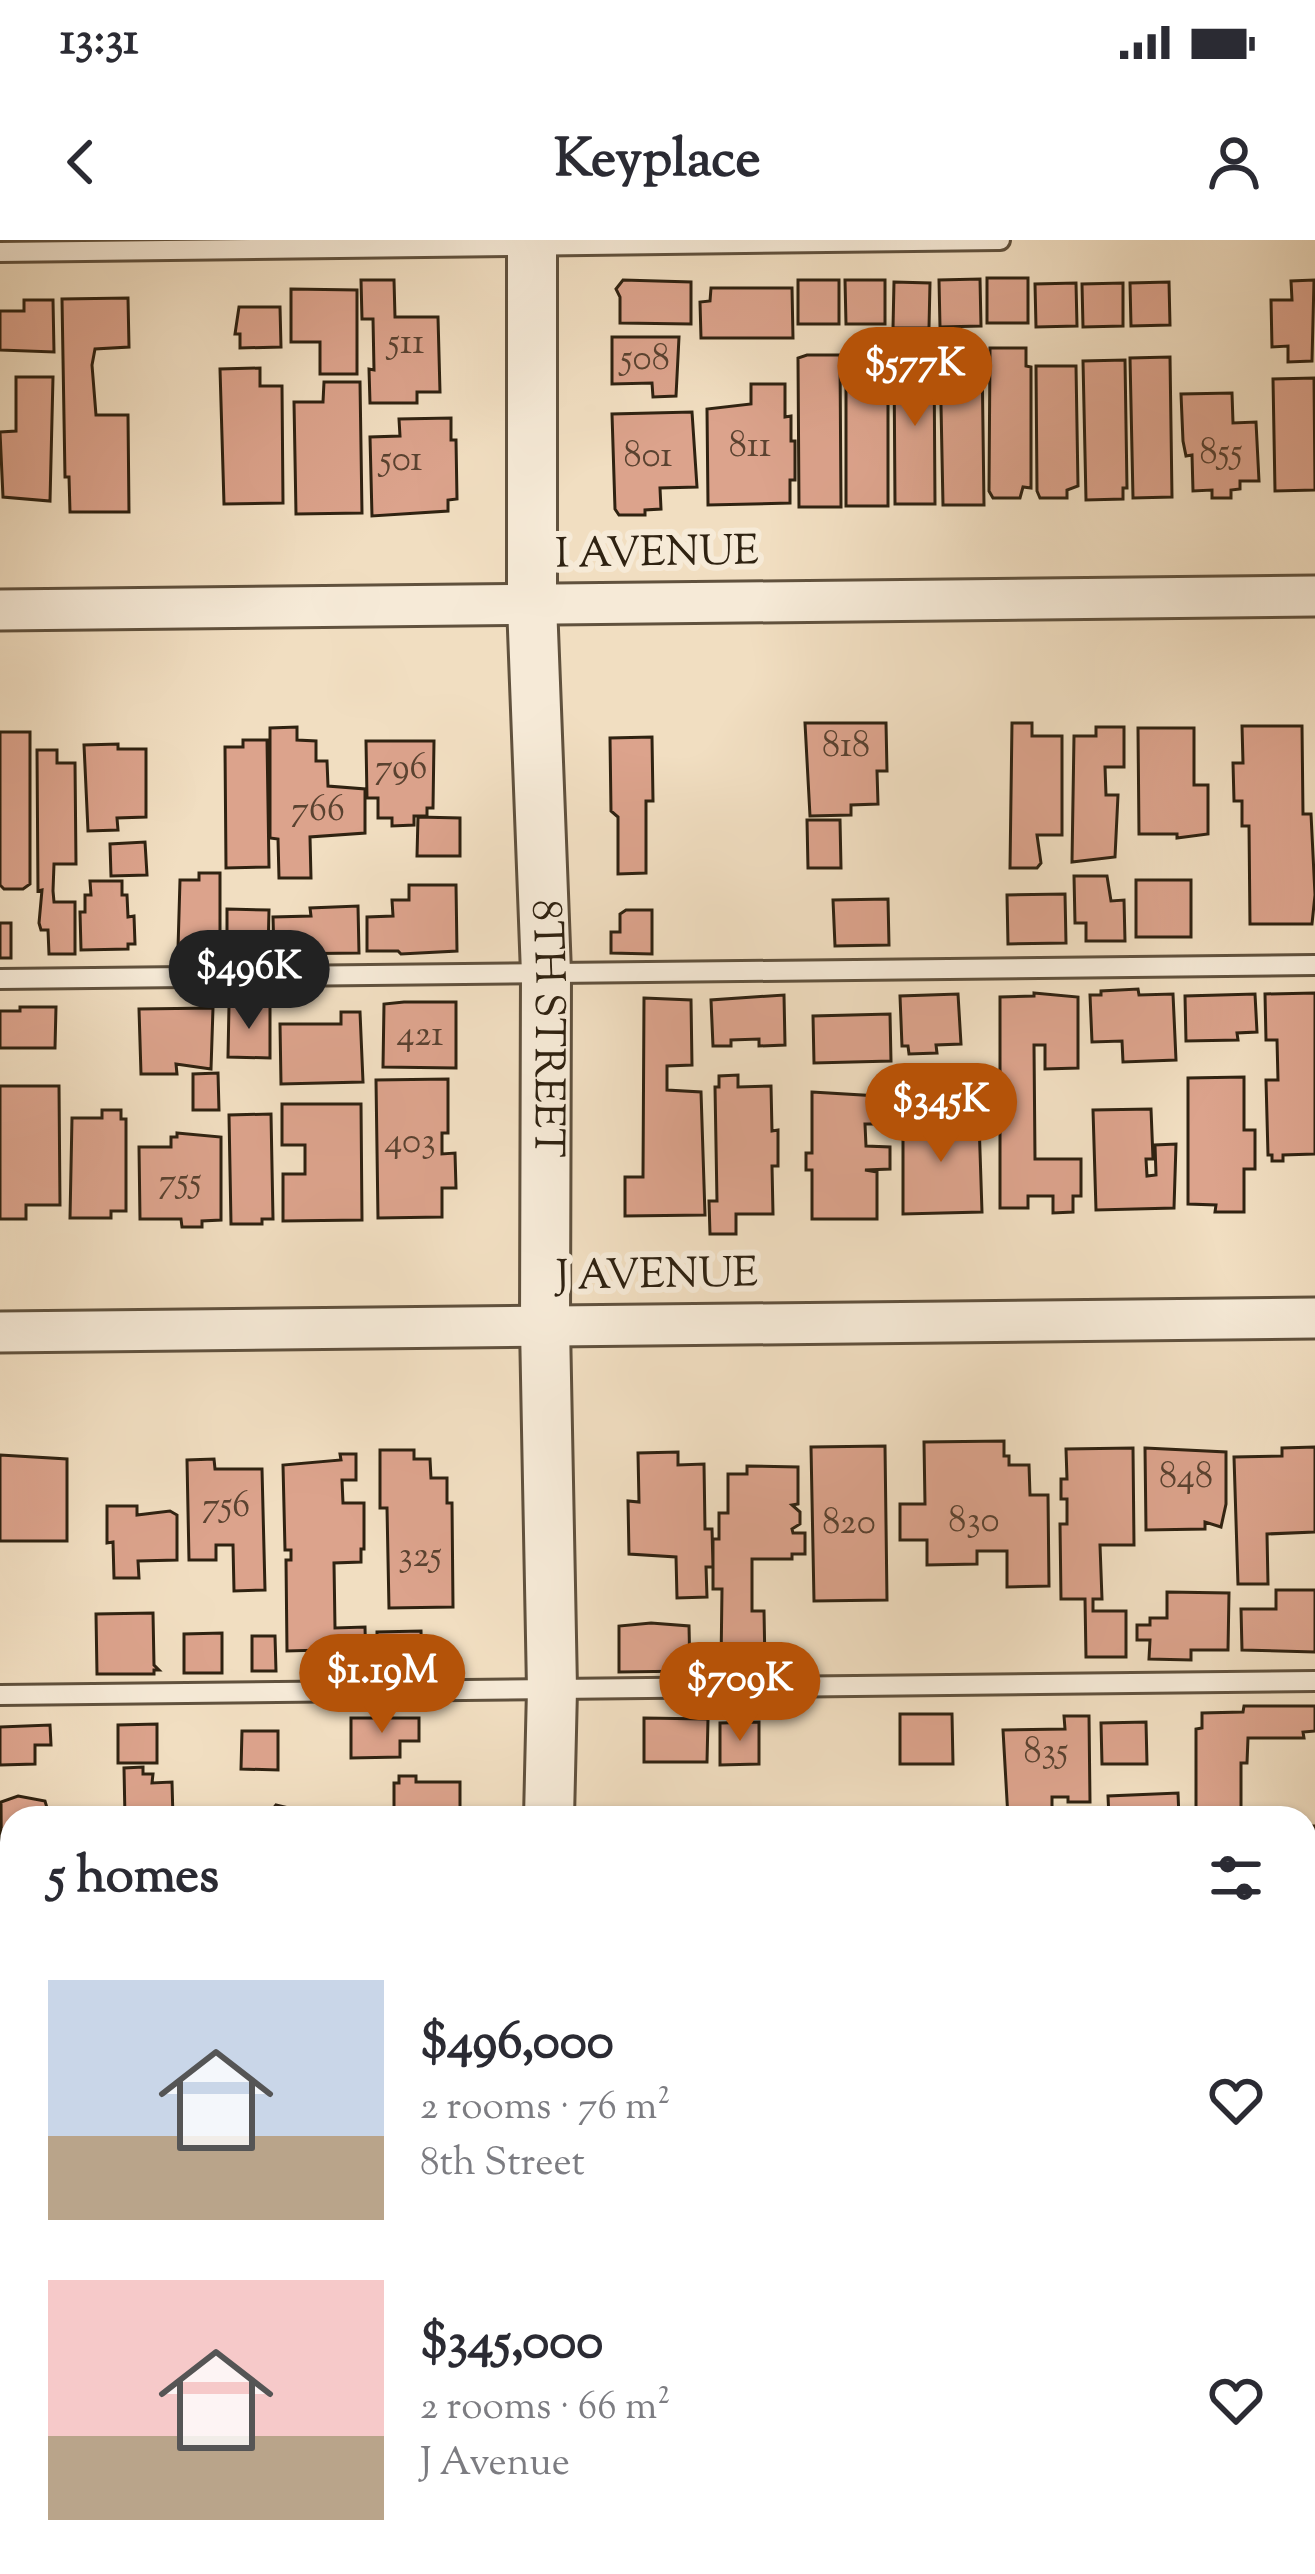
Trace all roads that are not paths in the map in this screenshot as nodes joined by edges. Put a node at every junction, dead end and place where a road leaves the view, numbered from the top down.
1 (1000, 240) edge
2 (532, 243) edge
3 (0, 252) edge
4 (1315, 596) edge
5 (532, 604) junction
6 (0, 610) edge
7 (1315, 964) edge
8 (546, 974) junction
9 (0, 979) edge
10 (1315, 1318) edge
11 (545, 1326) junction
12 (0, 1332) edge
13 (1315, 1681) edge
14 (552, 1689) junction
15 (0, 1695) edge
16 (549, 1806) edge

1 - 2 lane
2 - 3 lane
2 - 5 street, 8TH STREET
4 - 5 street, I AVENUE
5 - 6 street, I AVENUE
5 - 8 street, 8TH STREET
7 - 8 lane
8 - 9 lane
8 - 11 street, 8TH STREET
10 - 11 street, J AVENUE
11 - 12 street, J AVENUE
11 - 14 street, 8TH STREET
13 - 14 lane
14 - 15 lane
14 - 16 street, 8TH STREET

